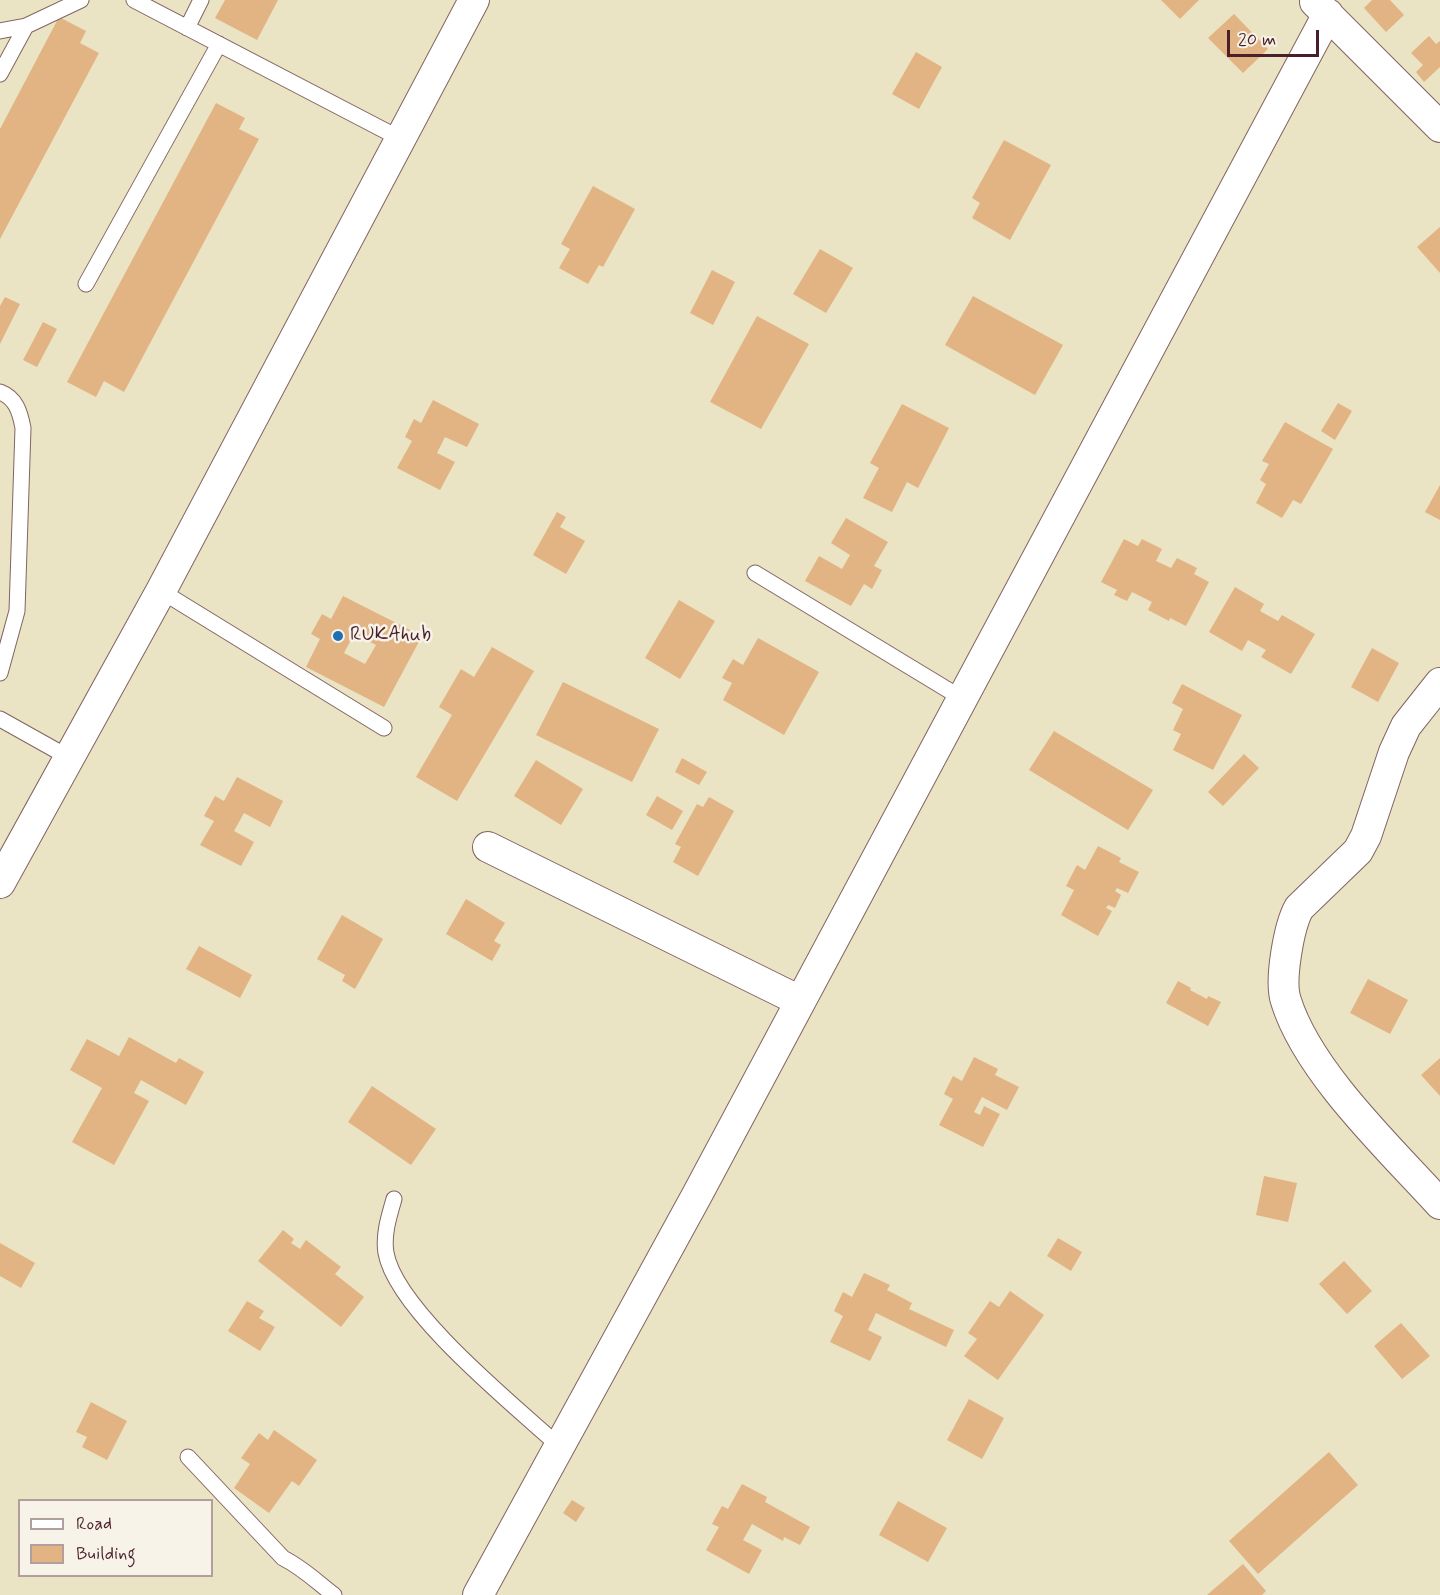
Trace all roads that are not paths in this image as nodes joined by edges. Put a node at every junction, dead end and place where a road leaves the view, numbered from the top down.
1 (81, 0) edge
2 (134, 0) edge
3 (201, 0) edge
4 (474, 0) edge
5 (1321, 7) edge
6 (26, 26) junction
7 (187, 28) junction
8 (0, 32) edge
9 (219, 44) junction
10 (0, 74) edge
11 (1440, 127) edge
12 (399, 138) junction
13 (86, 284) dead end
14 (0, 392) edge
15 (755, 573) dead end
16 (161, 591) junction
17 (0, 673) edge
18 (1440, 683) edge
19 (963, 699) junction
20 (0, 719) edge
21 (384, 728) dead end
22 (68, 757) junction
23 (488, 847) dead end
24 (0, 884) edge
25 (800, 1001) junction
26 (394, 1199) dead end
27 (1440, 1204) edge
28 (559, 1446) junction
29 (188, 1457) dead end
30 (334, 1595) edge
31 (478, 1595) edge

1 - 6 lane
2 - 7 lane
3 - 7 lane
4 - 12 street
5 - 11 street
5 - 19 street
6 - 8 lane
6 - 10 lane
7 - 9 lane
9 - 12 lane
9 - 13 lane
12 - 16 street
14 - 17 lane
15 - 19 lane
16 - 21 lane
16 - 22 street
18 - 27 street
19 - 25 street
20 - 22 lane
22 - 24 street
23 - 25 street
25 - 28 street
26 - 28 lane
28 - 31 street
29 - 30 lane

